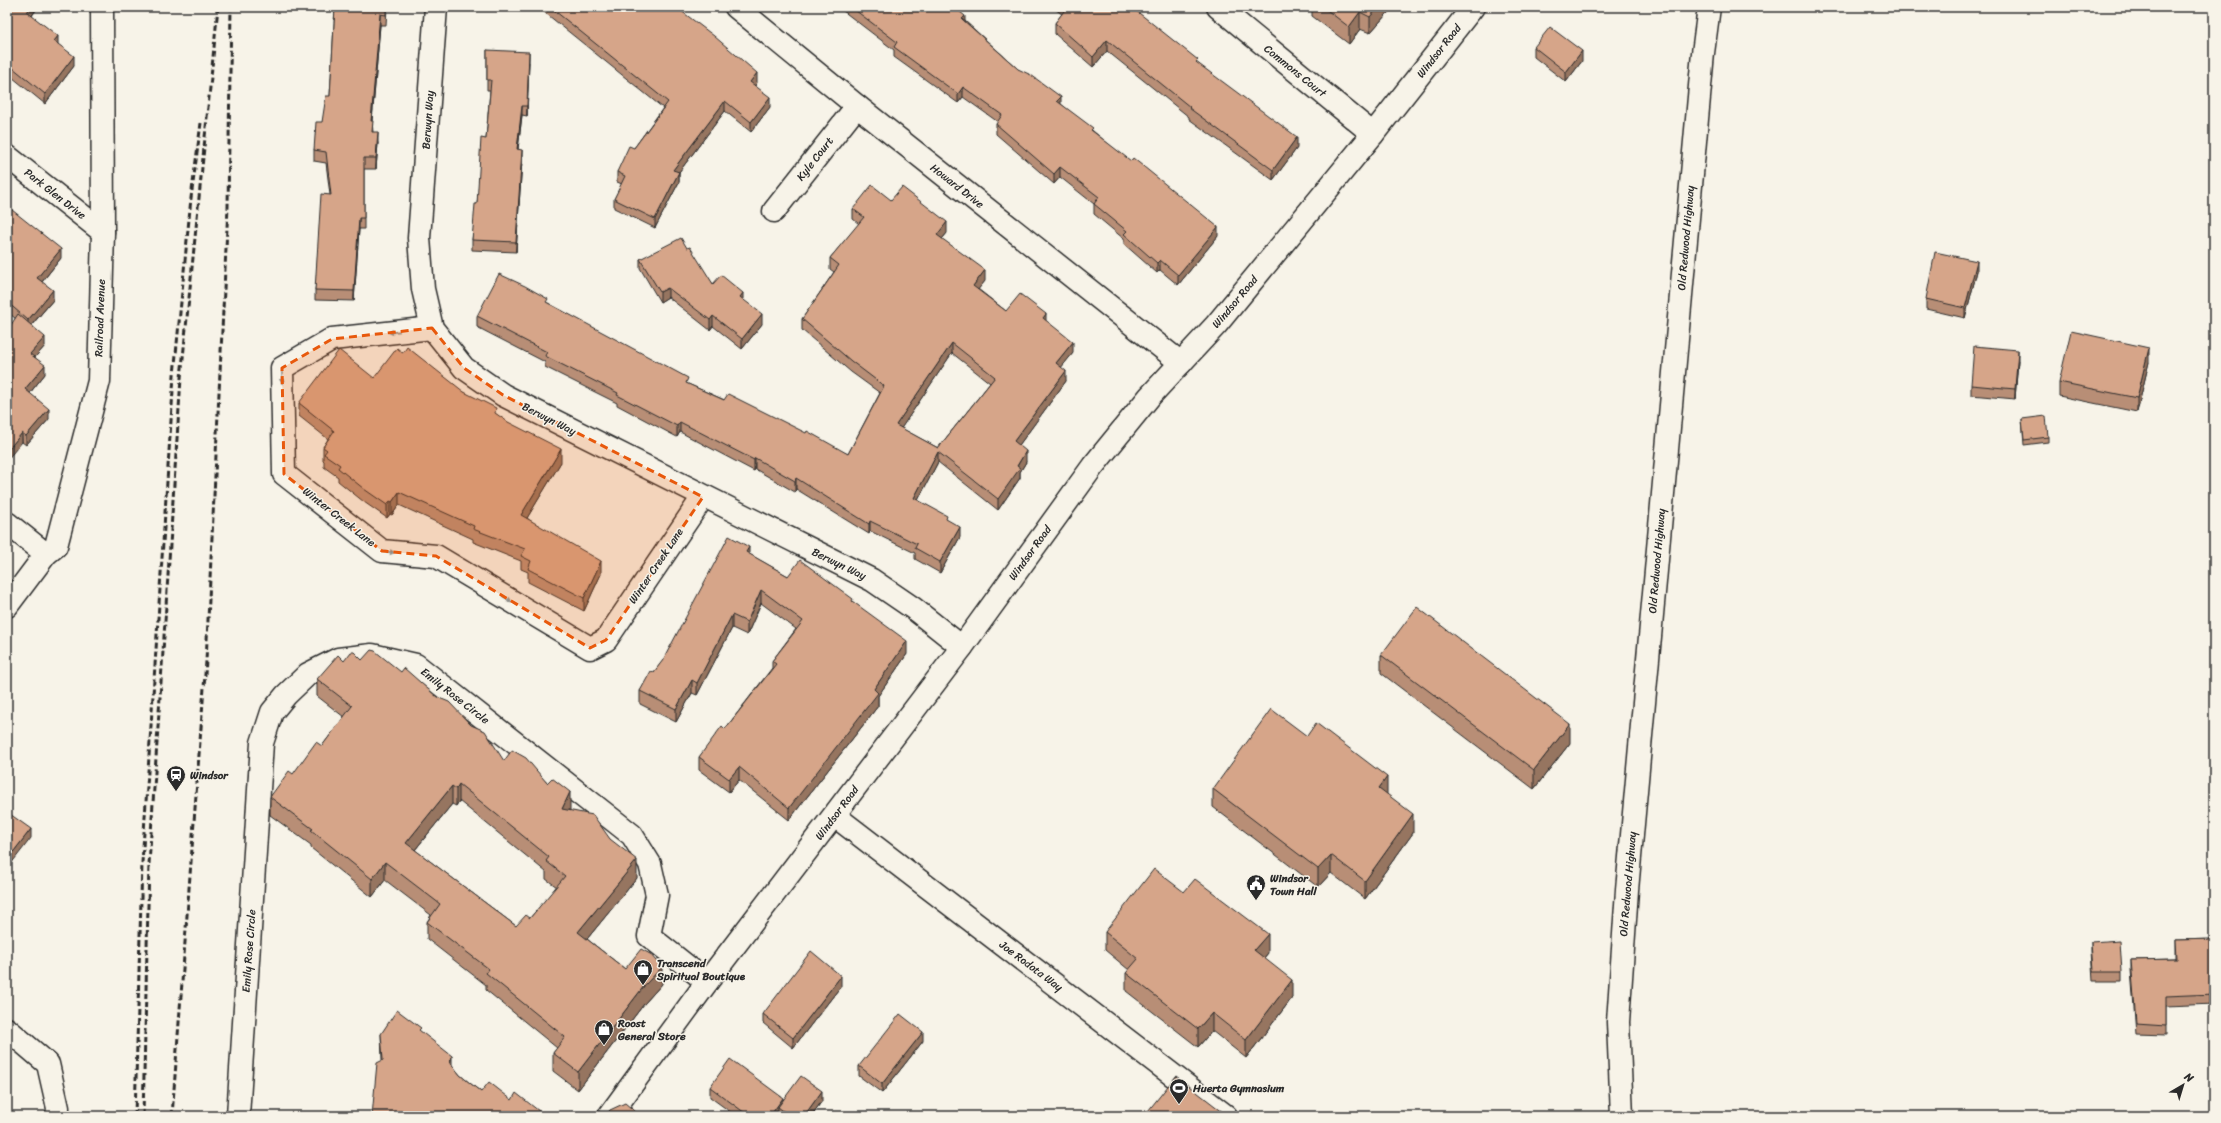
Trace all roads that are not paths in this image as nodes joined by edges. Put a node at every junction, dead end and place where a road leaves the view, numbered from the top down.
1 (102, 7) edge
2 (436, 7) edge
3 (736, 7) edge
4 (1218, 7) edge
5 (1473, 7) edge
6 (1709, 7) edge
7 (857, 106) junction
8 (1373, 134) junction
9 (7, 156) edge
10 (774, 212) dead end
11 (103, 232) junction
12 (432, 328) junction
13 (1181, 363) junction
14 (703, 497) junction
15 (7, 523) edge
16 (46, 554) junction
17 (7, 606) edge
18 (962, 647) junction
19 (835, 816) junction
20 (707, 982) junction
21 (7, 1029) edge
22 (58, 1116) edge
23 (238, 1116) edge
24 (609, 1116) edge
25 (1226, 1116) edge
26 (1622, 1116) edge

1 - 11 street, Railroad Avenue
2 - 12 street, Berwyn Way
3 - 7 street, Howard Drive
4 - 8 street, Commons Court
5 - 8 street, Windsor Road
6 - 26 street, Old Redwood Highway
7 - 10 street, Kyle Court
7 - 13 street, Howard Drive
8 - 13 street, Windsor Road
9 - 11 street, Park Glen Drive
11 - 16 street, Railroad Avenue
12 - 14 street, Berwyn Way
12 -> 14 street, Winter Creek Lane
13 - 18 street, Windsor Road
14 - 18 street, Berwyn Way
15 - 16 street
16 - 17 street, Railroad Avenue
18 - 19 street, Windsor Road
19 - 20 street, Windsor Road
19 - 25 street, Joe Rodota Way
20 - 23 street, Emily Rose Circle
20 - 24 street, Windsor Road
21 - 22 street

